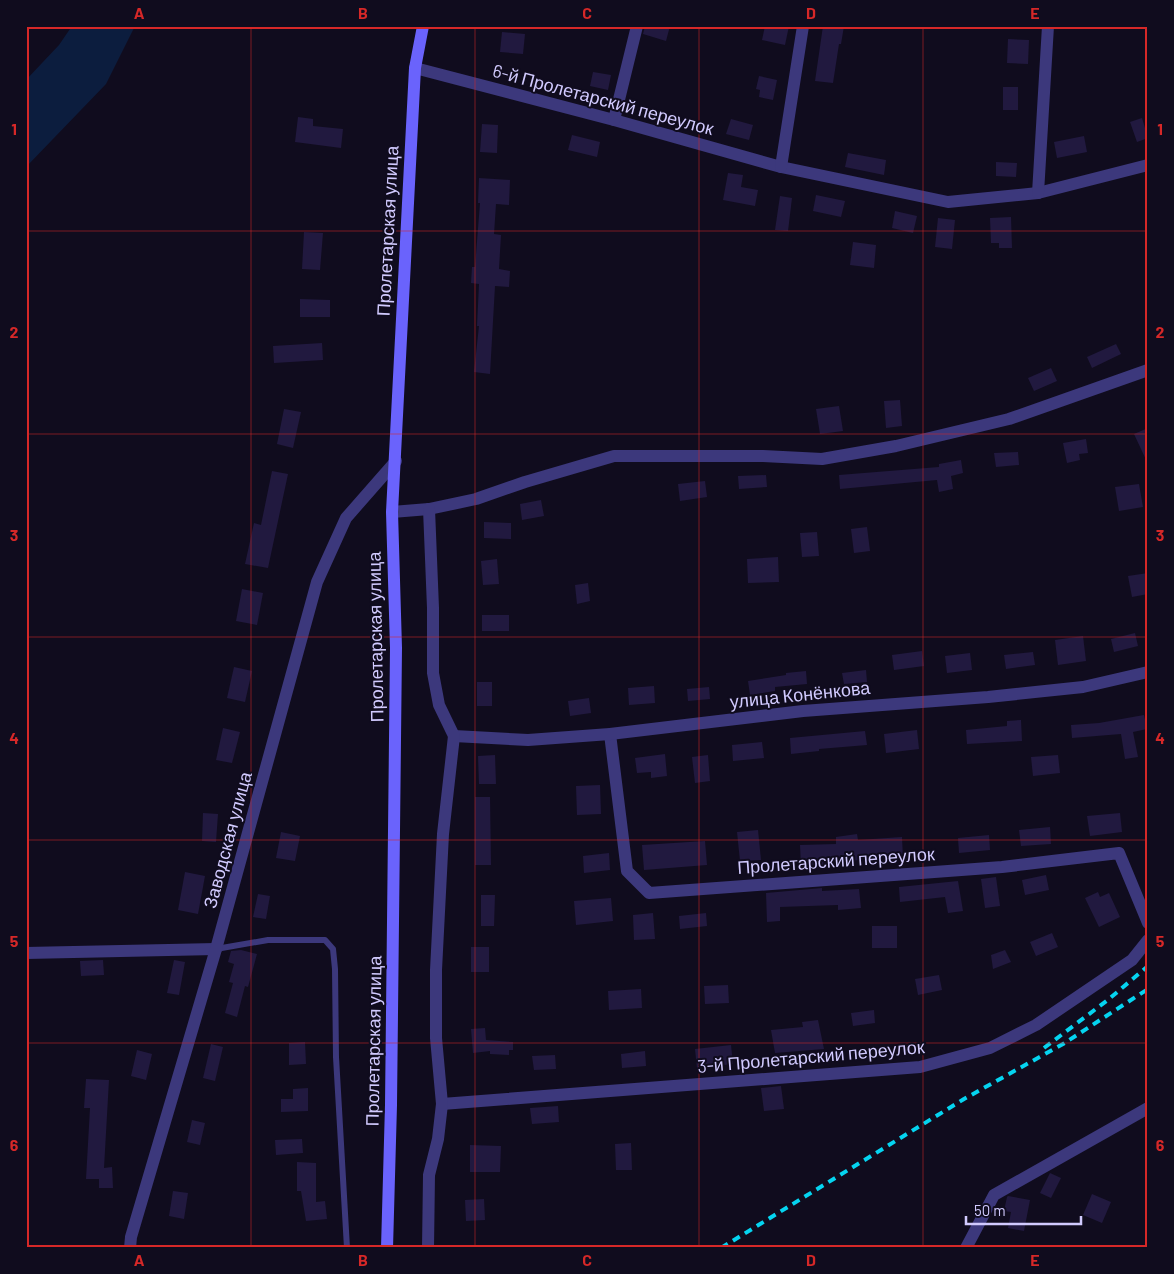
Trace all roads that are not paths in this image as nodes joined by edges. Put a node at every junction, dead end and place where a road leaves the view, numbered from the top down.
1 (424, 26) edge
2 (638, 26) edge
3 (803, 26) edge
4 (1048, 26) edge
5 (415, 68) junction
6 (614, 120) junction
7 (1148, 165) edge
8 (781, 167) junction
9 (1038, 193) junction
10 (1147, 373) edge
11 (396, 461) junction
12 (429, 509) junction
13 (392, 512) junction
14 (1148, 672) edge
15 (610, 734) junction
16 (454, 736) junction
17 (1148, 923) edge
18 (1148, 940) edge
19 (216, 949) junction
20 (26, 952) edge
21 (442, 1104) junction
22 (1148, 1108) edge
23 (130, 1248) edge
24 (347, 1248) edge
25 (387, 1248) edge
26 (428, 1248) edge
27 (966, 1248) edge

1 - 5 main road, Пролетарская улица
2 - 6 street
3 - 8 street
4 - 9 street
5 - 6 street, 6-й Пролетарский переулок
5 - 11 main road, Пролетарская улица
6 - 8 street, 6-й Пролетарский переулок
7 - 9 street, 6-й Пролетарский переулок
8 - 9 street, 6-й Пролетарский переулок
10 - 12 street
11 - 13 main road, Пролетарская улица
11 - 19 street, Заводская улица
12 - 13 street
12 - 16 street
13 - 25 main road, Пролетарская улица
14 - 15 street, улица Конёнкова
15 - 16 street, улица Конёнкова
15 - 17 street, Пролетарский переулок
16 - 21 street
18 - 21 street, 3-й Пролетарский переулок
19 - 20 street
19 - 23 street, Заводская улица
19 - 24 lane
21 - 26 street
22 - 27 street

